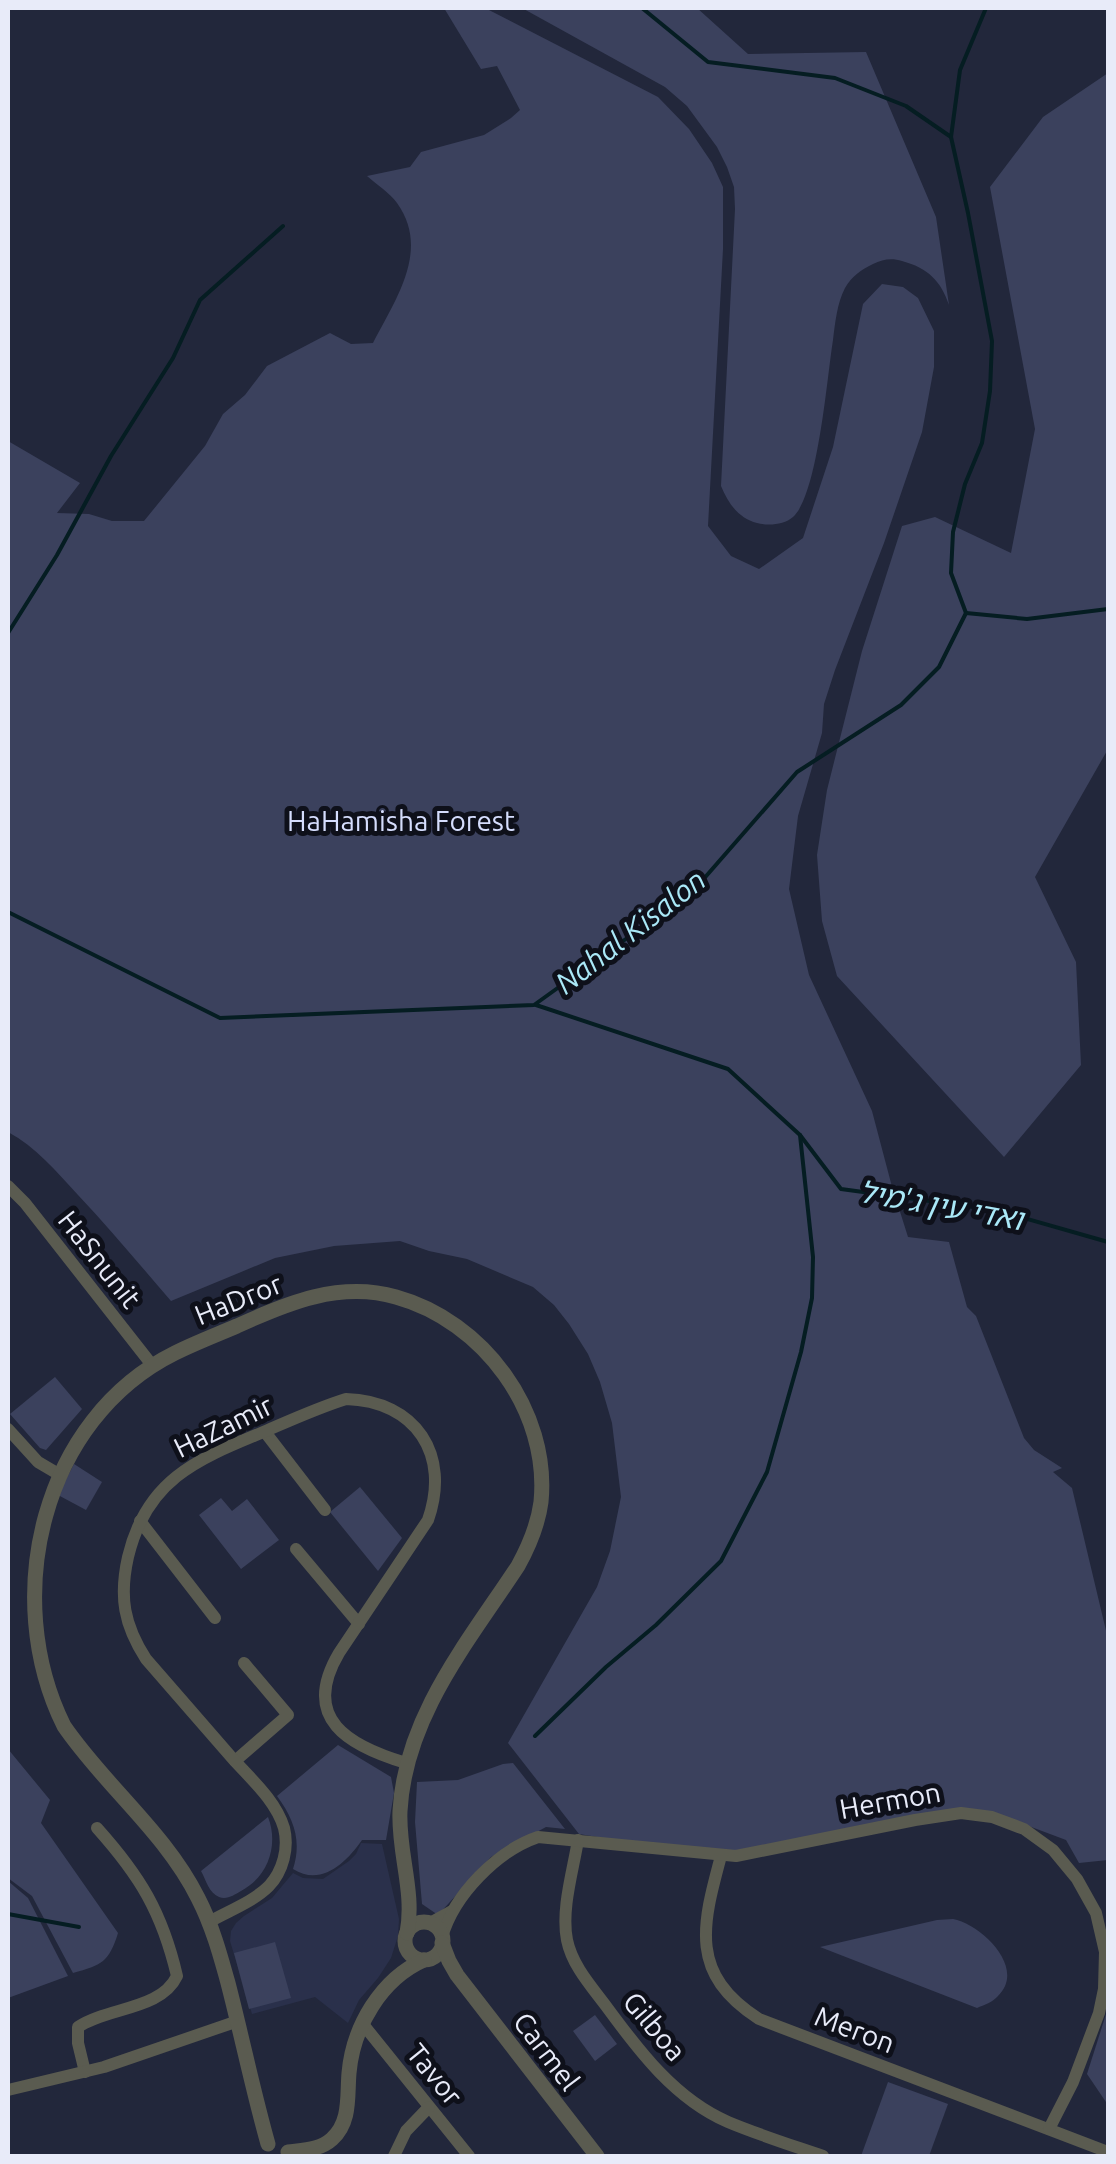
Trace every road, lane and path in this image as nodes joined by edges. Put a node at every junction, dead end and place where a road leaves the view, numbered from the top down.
1 (8, 1186) edge
2 (152, 1365) junction
3 (8, 1429) edge
4 (265, 1432) junction
5 (55, 1472) junction
6 (326, 1510) dead end
7 (140, 1520) junction
8 (296, 1549) dead end
9 (215, 1618) dead end
10 (358, 1624) junction
11 (244, 1663) dead end
12 (235, 1761) junction
13 (406, 1763) junction
14 (97, 1828) dead end
15 (578, 1840) junction
16 (721, 1856) junction
17 (411, 1906) junction
18 (454, 1909) junction
19 (208, 1922) junction
20 (428, 1923) junction
21 (406, 1939) junction
22 (442, 1940) junction
23 (425, 1960) junction
24 (458, 1975) junction
25 (397, 1976) junction
26 (238, 2021) junction
27 (362, 2024) junction
28 (86, 2072) junction
29 (8, 2090) edge
30 (429, 2107) junction
31 (1050, 2129) junction
32 (263, 2150) edge
33 (1108, 2152) edge
34 (288, 2154) edge
35 (394, 2156) edge
36 (469, 2156) edge
37 (597, 2156) edge
38 (823, 2156) edge

1 - 2 street, HaSnunit
2 - 5 street, HaDror
2 - 13 street, HaDror
3 - 5 street
4 - 6 street
4 - 7 street, HaZamir
4 - 10 street, HaZamir
5 - 19 street, HaDror
7 - 9 street
7 - 12 street, HaZamir
8 - 10 street
10 - 13 street, HaZamir
11 - 12 street
12 - 19 street, HaZamir
13 - 17 street, HaDror
14 - 28 street
15 - 16 street, Hermon
15 - 18 street, Hermon
15 - 38 street, Gilboa
16 - 31 street, Meron
16 - 31 street, Hermon
17 - 20 street
17 - 21 street, HaDror
18 - 20 street, Hermon
18 - 22 street, Hermon
19 - 26 street, HaDror
20 - 21 street
20 - 22 street
21 - 23 street
21 - 25 street
22 - 23 street
22 - 24 street, Carmel
23 - 24 street, Carmel
23 - 25 street
24 - 37 street, Carmel
25 - 27 street
26 - 28 street
26 - 32 street, HaDror
27 - 30 street, Tavor
27 - 34 street
28 - 29 street
30 - 35 street
30 - 36 street, Tavor
31 - 33 street, Meron
32 - 34 street

